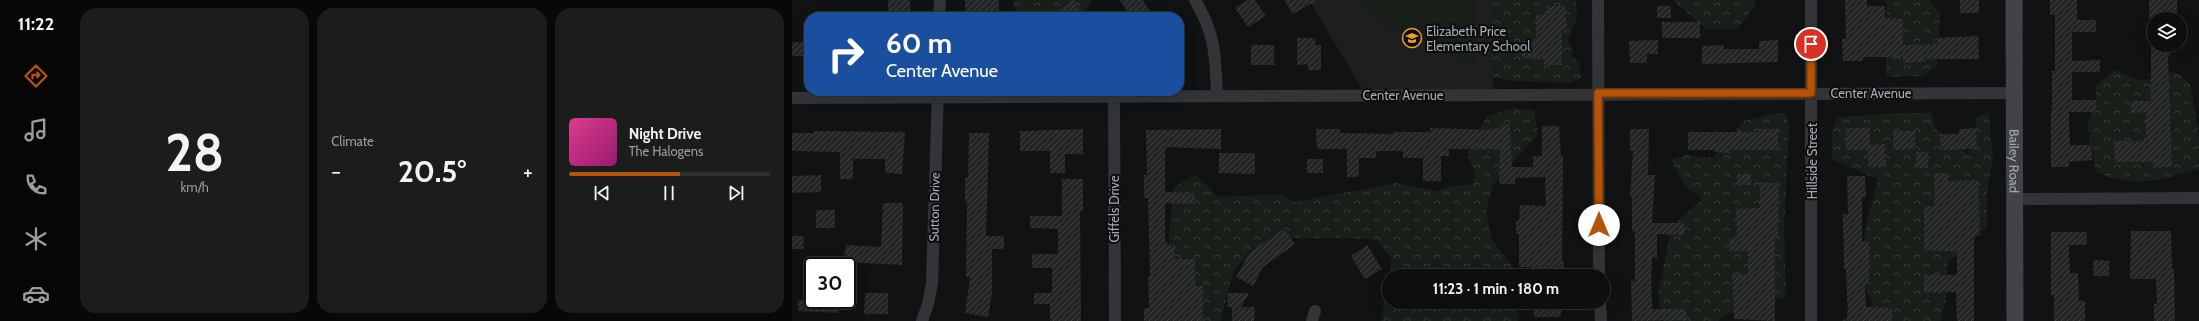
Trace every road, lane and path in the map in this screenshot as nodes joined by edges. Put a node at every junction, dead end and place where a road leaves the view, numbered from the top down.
1 (940, 0) edge
2 (1195, 0) edge
3 (1598, 0) edge
4 (1811, 0) edge
5 (2014, 0) edge
6 (939, 12) edge
7 (1598, 93) junction
8 (1811, 93) junction
9 (2014, 93) junction
10 (1217, 95) junction
11 (865, 96) edge
12 (938, 96) edge
13 (1055, 96) edge
14 (1166, 96) edge
15 (1184, 96) edge
16 (1114, 97) junction
17 (792, 98) edge
18 (2016, 198) junction
19 (2199, 198) edge
20 (1599, 269) edge
21 (1600, 309) edge
22 (922, 321) edge
23 (1115, 321) edge
24 (1601, 321) edge
25 (1811, 321) edge
26 (2015, 321) edge

1 - 6 street
2 - 10 street
3 - 7 street
4 - 8 street, Hillside Street
5 - 9 street, Bailey Road
7 - 8 street, Center Avenue
7 - 10 street, Center Avenue
7 - 20 street
8 - 9 street, Center Avenue
8 - 25 street, Hillside Street
9 - 18 street, Bailey Road
10 - 15 street, Center Avenue
11 - 17 street, Center Avenue
12 - 22 street, Sutton Drive
13 - 16 street, Center Avenue
14 - 16 street, Center Avenue
16 - 23 street, Giffels Drive
18 - 19 street
18 - 26 street, Bailey Road
21 - 24 street

